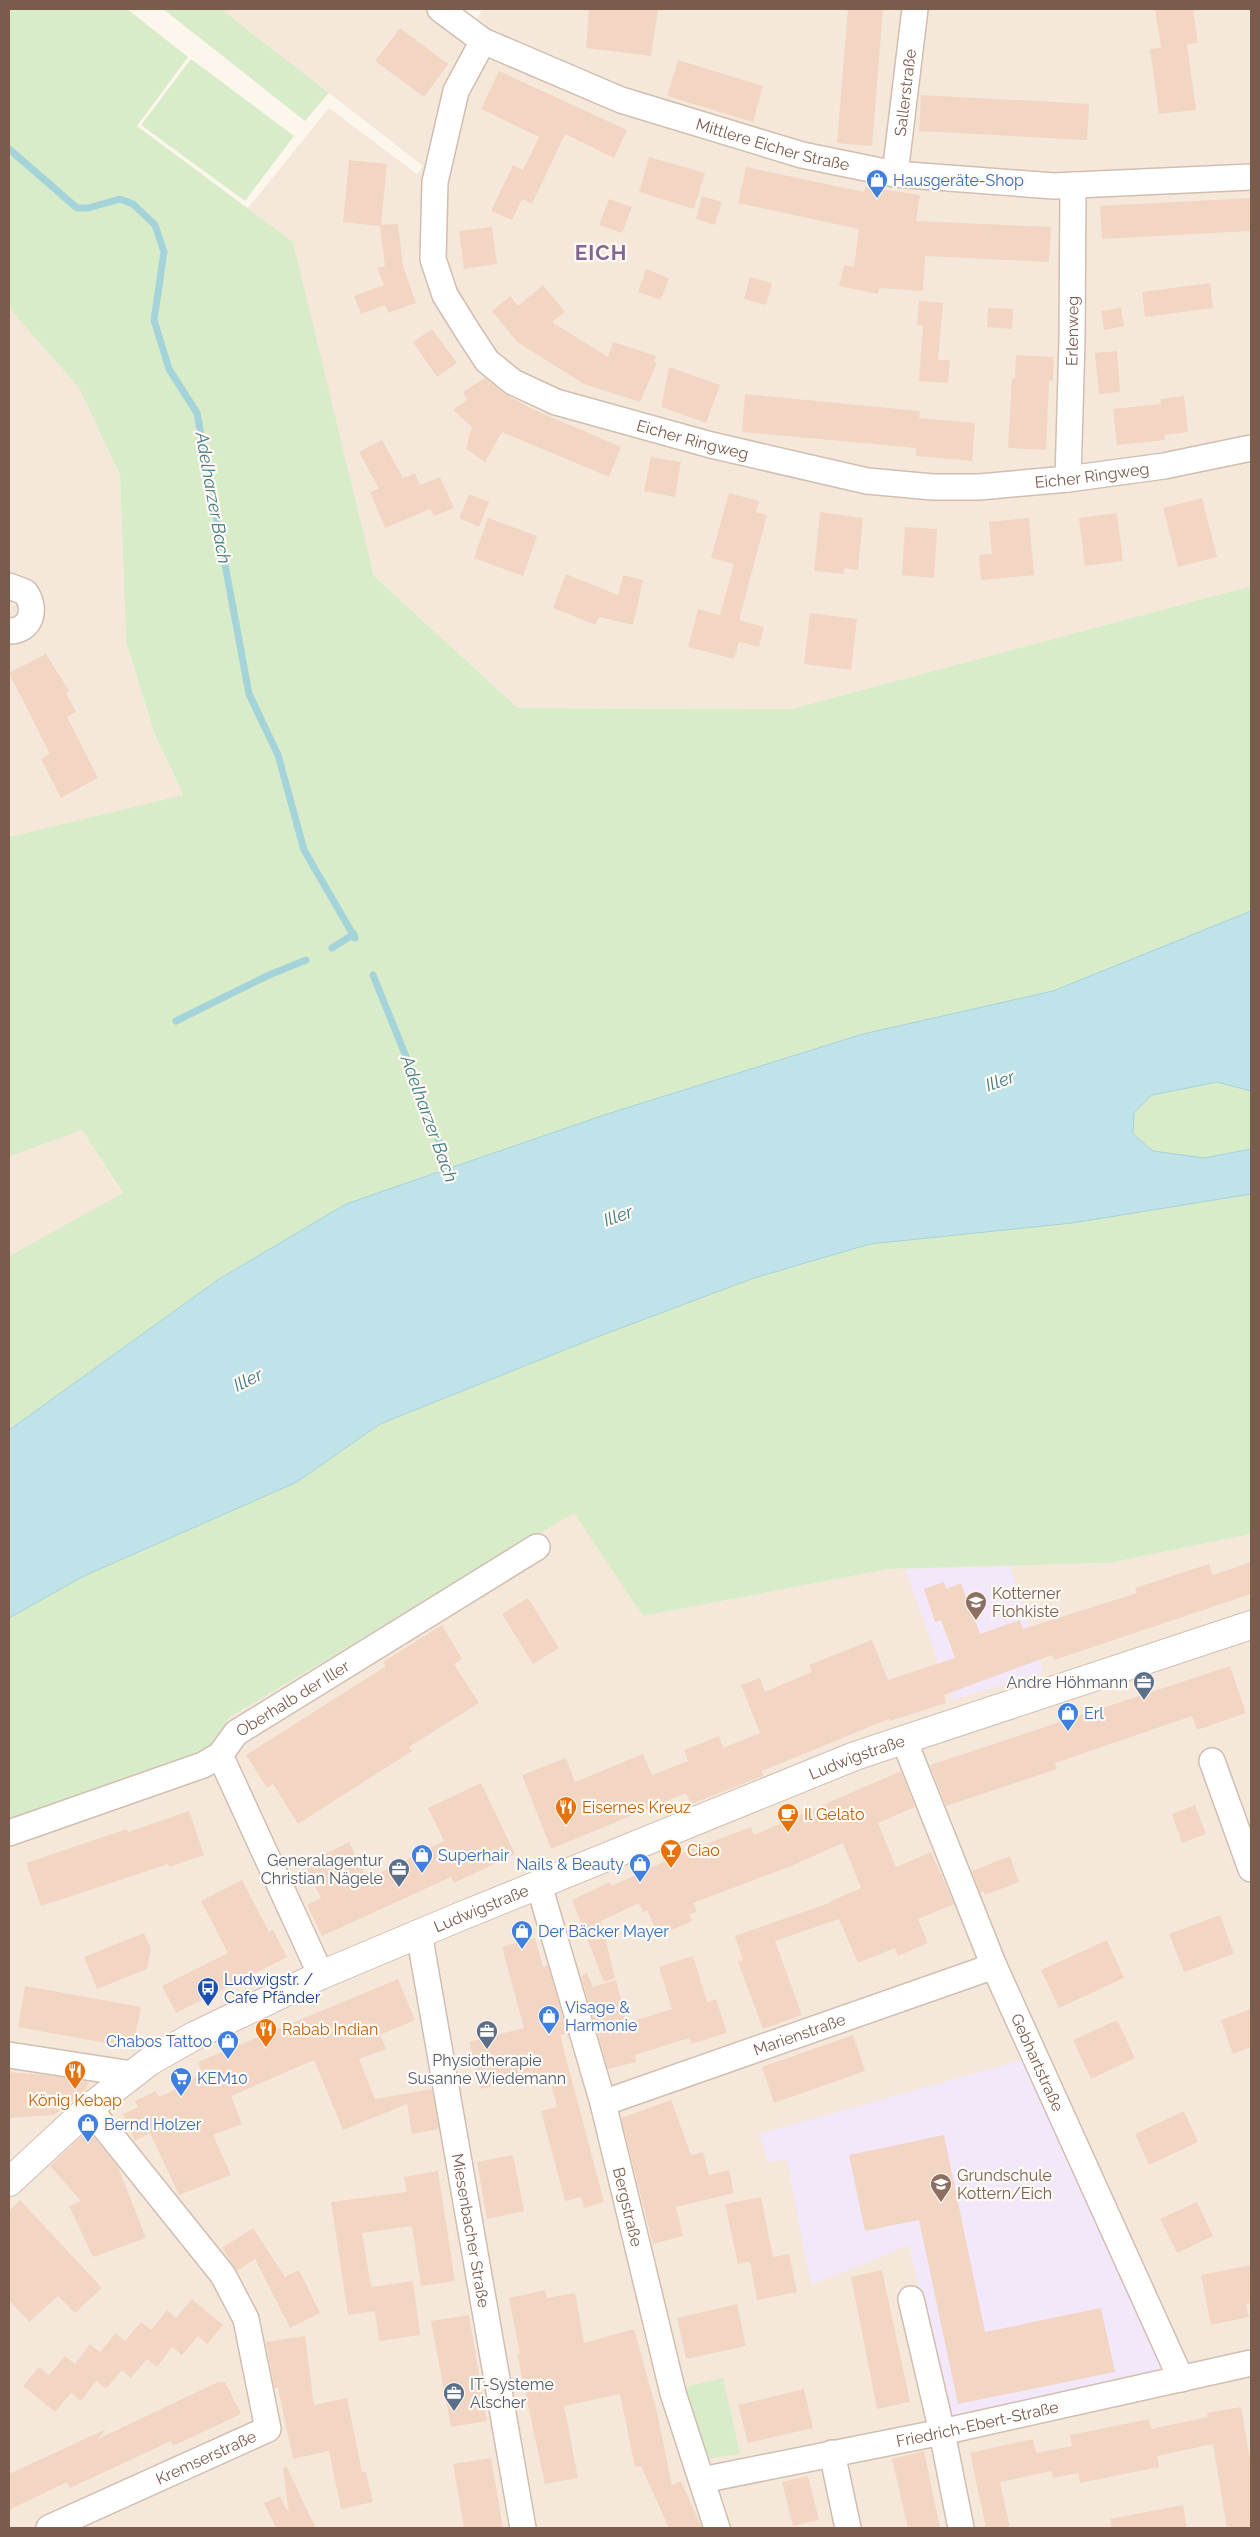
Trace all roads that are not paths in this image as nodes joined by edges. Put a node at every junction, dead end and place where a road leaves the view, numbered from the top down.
1 (440, 9) edge
2 (915, 9) edge
3 (483, 41) junction
4 (895, 174) junction
5 (1251, 177) edge
6 (1073, 185) junction
7 (1251, 448) edge
8 (1068, 479) junction
9 (9, 586) edge
10 (9, 631) edge
11 (537, 1548) dead end
12 (1251, 1625) edge
13 (904, 1740) junction
14 (220, 1755) junction
15 (1212, 1761) dead end
16 (9, 1832) edge
17 (1251, 1869) edge
18 (539, 1884) junction
19 (419, 1934) junction
20 (994, 1966) junction
21 (321, 1976) junction
22 (9, 2055) edge
23 (132, 2074) junction
24 (603, 2103) junction
25 (89, 2108) junction
26 (9, 2182) edge
27 (911, 2299) dead end
28 (1251, 2363) edge
29 (1180, 2379) junction
30 (942, 2432) junction
31 (832, 2454) junction
32 (702, 2480) junction
33 (49, 2528) edge
34 (524, 2528) edge
35 (717, 2528) edge
36 (848, 2528) edge
37 (961, 2528) edge

1 - 3 street, Mittlere Eicher Straße
2 - 4 street, Sallerstraße
3 - 4 street, Mittlere Eicher Straße
3 - 8 street, Eicher Ringweg
4 - 6 street, Mittlere Eicher Straße
5 - 6 street, Mittlere Eicher Straße
6 - 8 street, Erlenweg
7 - 8 street, Eicher Ringweg
9 - 10 street
11 - 14 street, Oberhalb der Iller
12 - 13 street, Ludwigstraße
13 - 18 street, Ludwigstraße
13 - 20 street, Gebhartstraße
14 - 16 street, Oberhalb der Iller
14 - 21 street
15 - 17 street
18 - 19 street, Ludwigstraße
18 - 24 street, Bergstraße
19 - 21 street, Ludwigstraße
19 - 34 street, Miesenbacher Straße
20 - 24 street, Marienstraße
20 - 29 street, Gebhartstraße
21 - 23 street, Ludwigstraße
22 - 23 street
23 - 25 street, Ludwigstraße
24 - 32 street, Bergstraße
25 - 26 street, Ludwigstraße
25 - 33 street, Kremserstraße
27 - 30 street
28 - 29 street, Friedrich-Ebert-Straße
29 - 30 street, Friedrich-Ebert-Straße
30 - 31 street, Friedrich-Ebert-Straße
30 - 37 street
31 - 32 street, Friedrich-Ebert-Straße
31 - 36 street
32 - 35 street, Bergstraße

